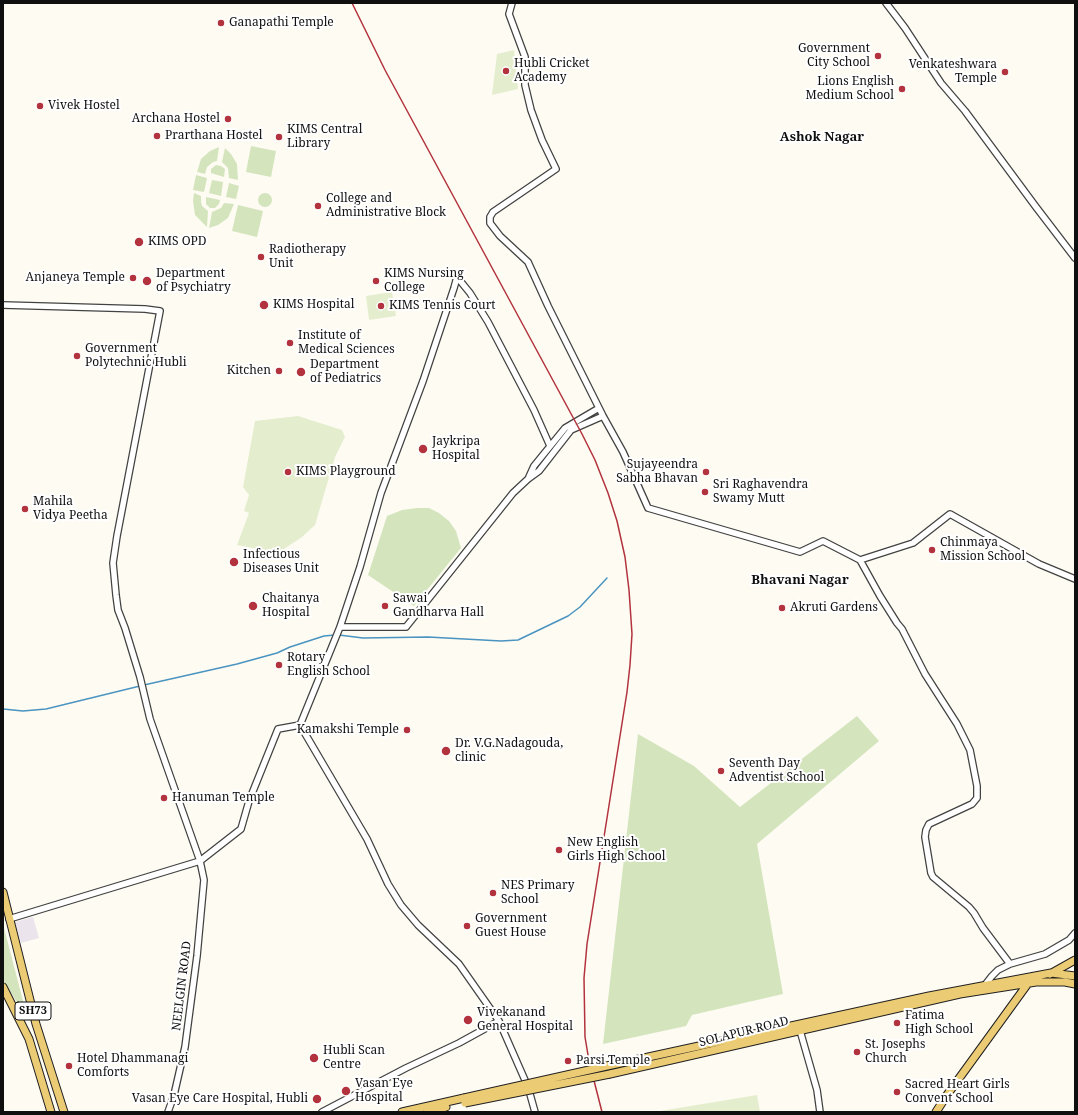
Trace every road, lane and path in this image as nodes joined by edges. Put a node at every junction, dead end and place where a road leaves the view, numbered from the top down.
1 (512, 3) edge
2 (886, 3) edge
3 (1075, 258) edge
4 (3, 305) edge
5 (599, 408) junction
6 (603, 416) junction
7 (550, 446) junction
8 (528, 479) junction
9 (860, 560) junction
10 (1075, 579) edge
11 (339, 629) junction
12 (300, 724) junction
13 (200, 861) junction
14 (3, 892) edge
15 (5, 908) edge
16 (6, 920) edge
17 (1075, 933) edge
18 (1075, 960) edge
19 (1010, 964) junction
20 (1051, 973) junction
21 (1075, 976) edge
22 (1032, 981) junction
23 (1075, 984) edge
24 (986, 985) junction
25 (3, 987) edge
26 (499, 1021) junction
27 (799, 1027) junction
28 (464, 1101) junction
29 (51, 1112) edge
30 (64, 1112) edge
31 (168, 1112) edge
32 (322, 1112) edge
33 (402, 1112) edge
34 (427, 1112) edge
35 (535, 1112) edge
36 (820, 1112) edge
37 (936, 1112) edge

1 - 5 street
2 - 3 street
4 - 13 street, NEELGIN ROAD
5 - 6 street
5 - 7 street
6 - 8 street
6 - 9 street
7 - 8 street
7 - 11 street
8 - 11 street
9 - 10 street
9 - 19 street
11 - 12 street
12 - 13 street
12 - 26 street
13 - 16 street
13 - 31 street, NEELGIN ROAD
14 - 15 main road, SH73
15 - 16 main road, SH73
16 - 30 main road, SH73
17 - 19 street
18 - 20 main road
19 - 24 street
20 - 21 main road
20 - 22 main road
22 - 23 main road
22 - 24 main road, SOLAPUR ROAD
22 - 27 main road, SOLAPUR ROAD
22 - 37 main road
24 - 27 main road, SOLAPUR ROAD
25 - 29 main road, SH73
26 - 32 street
26 - 35 street
27 - 28 main road, SOLAPUR ROAD, bridge
27 - 28 main road, SOLAPUR ROAD, bridge
27 - 36 street
28 - 33 main road
28 - 34 main road

